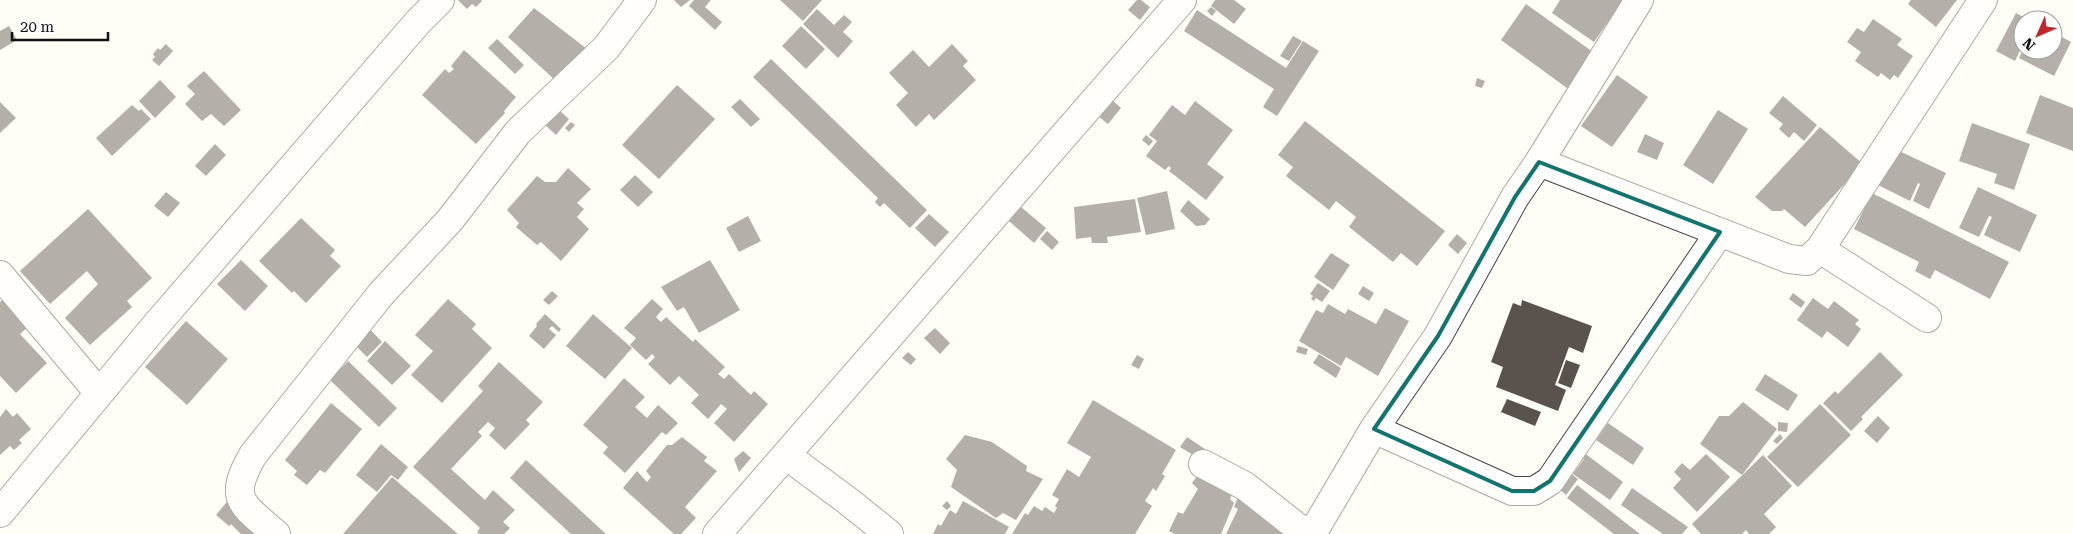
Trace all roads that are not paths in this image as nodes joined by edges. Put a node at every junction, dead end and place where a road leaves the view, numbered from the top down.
1 (440, 0) edge
2 (642, 0) edge
3 (1182, 0) edge
4 (1639, 0) edge
5 (1982, 0) edge
6 (1539, 162) junction
7 (1720, 232) junction
8 (1820, 249) junction
9 (0, 275) edge
10 (1927, 318) dead end
11 (99, 393) junction
12 (1374, 429) junction
13 (787, 456) junction
14 (1204, 464) dead end
15 (0, 513) edge
16 (276, 534) edge
17 (717, 534) edge
18 (889, 534) edge
19 (1306, 534) edge
20 (1312, 534) edge

1 - 11 street
2 - 16 street
3 - 13 street
4 - 6 street
5 - 8 street
6 - 7 street
6 - 12 street
7 - 8 street
7 - 12 street
8 - 10 street
9 - 11 street
11 - 15 street
12 - 20 street
13 - 17 street
13 - 18 street
14 - 19 street

